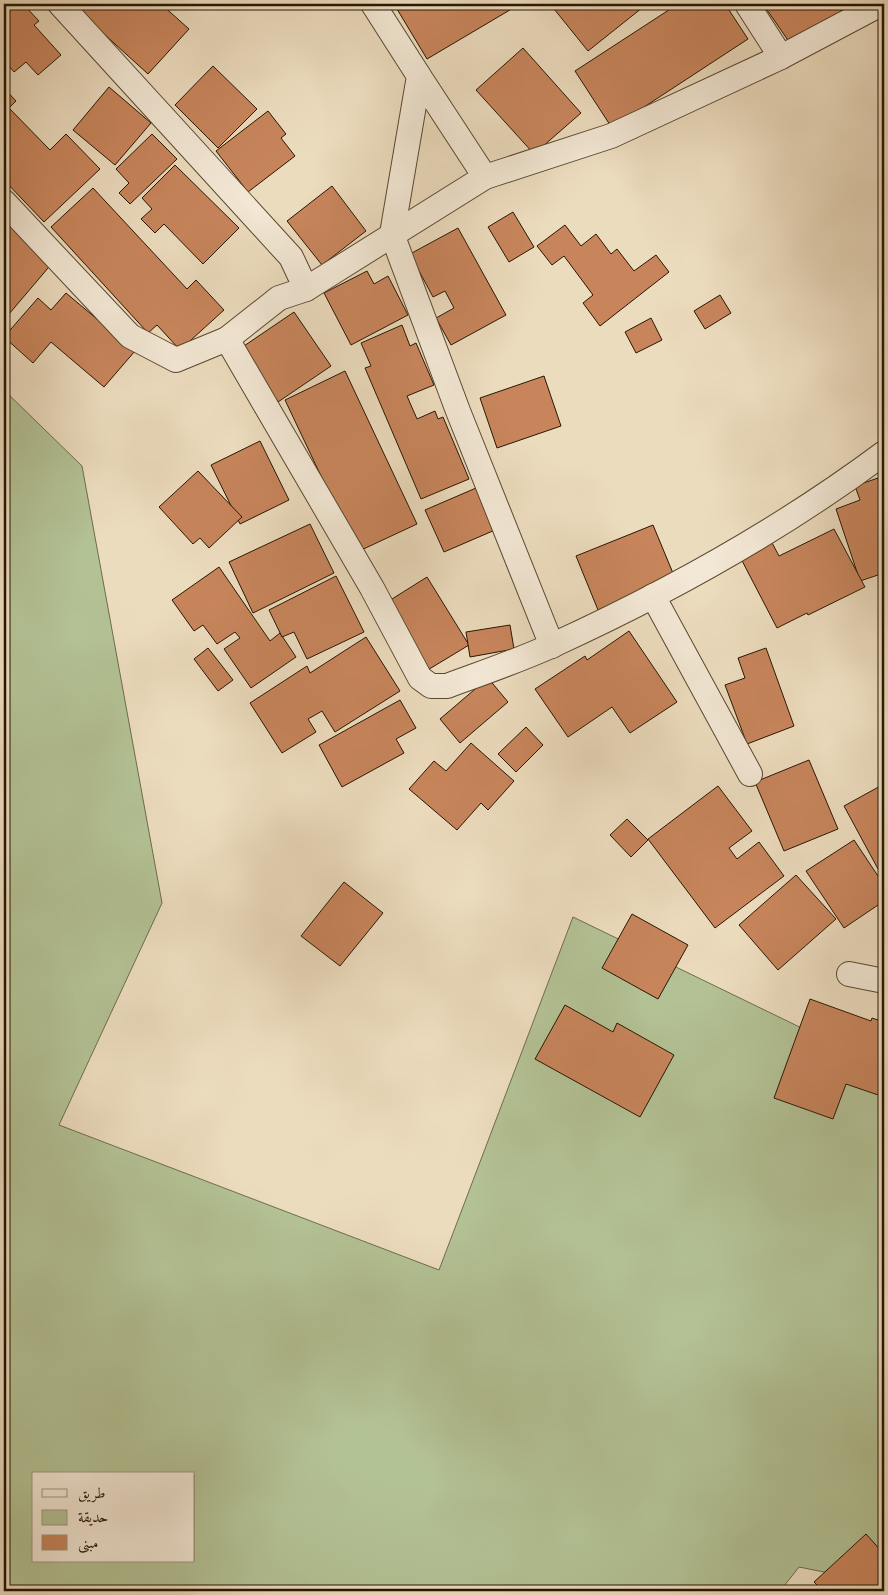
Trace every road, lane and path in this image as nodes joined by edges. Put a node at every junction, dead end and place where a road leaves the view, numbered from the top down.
1 (60, 4) edge
2 (373, 4) edge
3 (747, 4) edge
4 (881, 4) edge
5 (781, 57) junction
6 (419, 76) junction
7 (485, 177) junction
8 (4, 202) edge
9 (392, 234) junction
10 (306, 289) junction
11 (227, 339) junction
12 (884, 453) edge
13 (653, 596) junction
14 (552, 646) junction
15 (750, 774) dead end
16 (849, 974) dead end
17 (884, 981) edge

1 - 10 street
2 - 6 street
3 - 5 street
4 - 5 street
5 - 7 street
6 - 7 street
6 - 9 street
7 - 9 street
8 - 11 street
9 - 10 street
9 - 14 street
10 - 11 street
11 - 14 street
12 - 13 street
13 - 14 street
13 - 15 street
16 - 17 street

